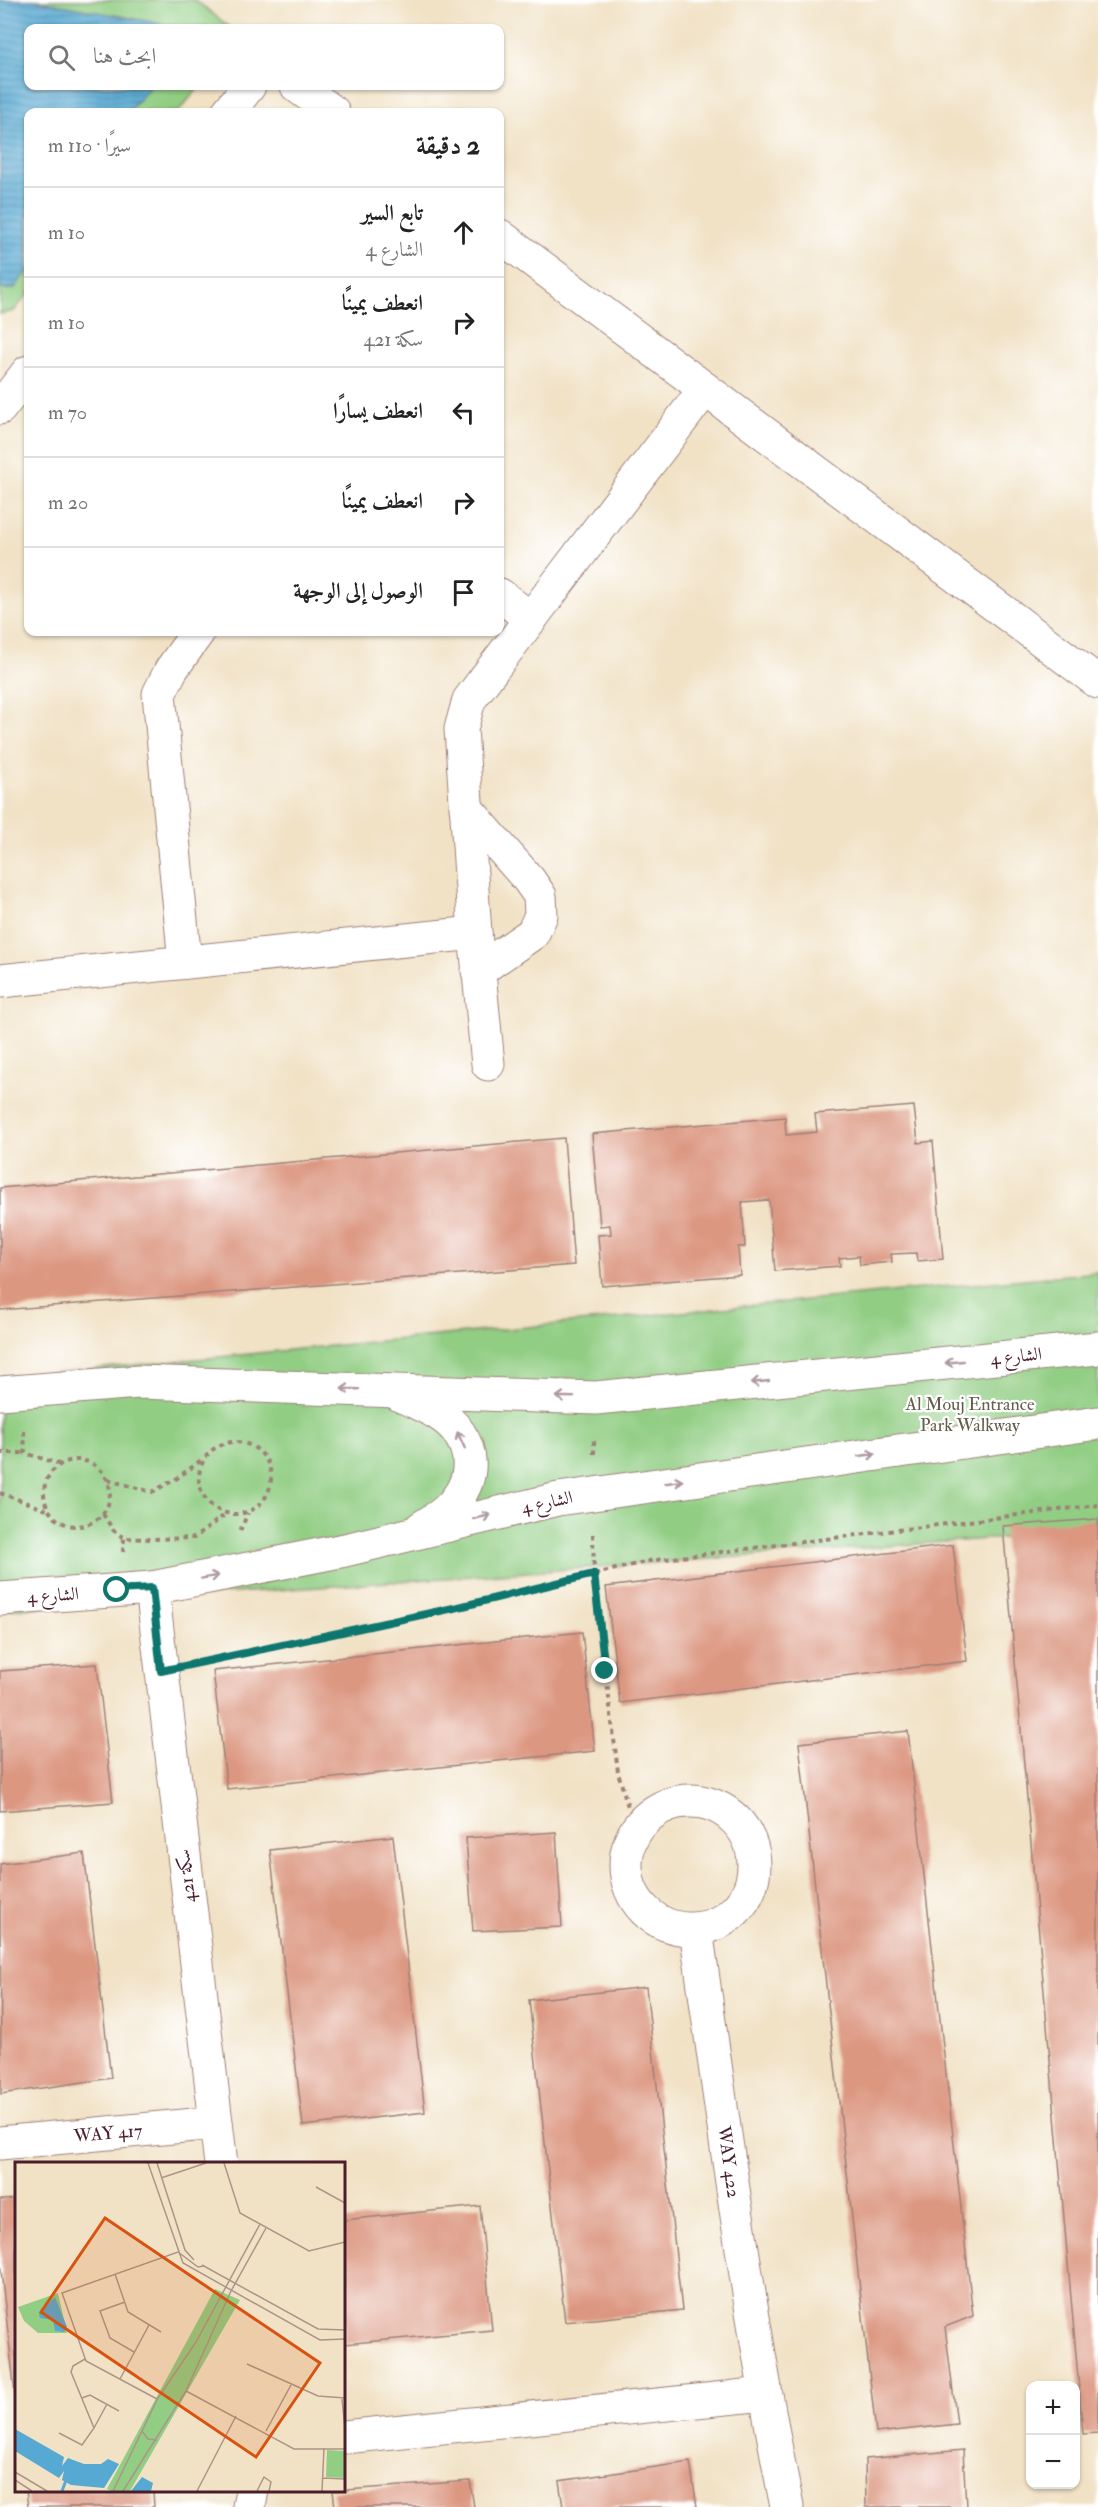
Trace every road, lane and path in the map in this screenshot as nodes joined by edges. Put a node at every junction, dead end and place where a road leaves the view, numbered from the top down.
1 (246, 90) edge
2 (303, 90) edge
3 (231, 108) edge
4 (327, 108) edge
5 (504, 239) edge
6 (24, 377) edge
7 (705, 390) junction
8 (0, 408) edge
9 (504, 598) edge
10 (531, 619) junction
11 (195, 636) edge
12 (1098, 682) edge
13 (466, 807) junction
14 (474, 933) junction
15 (185, 962) junction
16 (478, 971) junction
17 (0, 981) edge
18 (488, 1064) dead end
19 (1097, 1348) edge
20 (388, 1390) junction
21 (11, 1391) edge
22 (596, 1398) junction
23 (1088, 1428) edge
24 (0, 1453) edge
25 (25, 1453) junction
26 (204, 1458) junction
27 (60, 1464) junction
28 (108, 1480) junction
29 (0, 1493) edge
30 (592, 1493) junction
31 (1098, 1504) edge
32 (48, 1510) junction
33 (103, 1514) junction
34 (227, 1514) junction
35 (412, 1534) junction
36 (594, 1574) junction
37 (152, 1588) junction
38 (0, 1599) edge
39 (161, 1671) junction
40 (641, 1822) junction
41 (696, 1929) junction
42 (216, 2123) junction
43 (0, 2143) edge
44 (222, 2162) edge
45 (765, 2394) junction
46 (345, 2437) edge
47 (252, 2492) edge
48 (249, 2507) edge
49 (787, 2507) edge

1 - 3 street
2 - 4 street
5 - 7 street
6 - 8 street
7 - 10 street
7 - 12 street
9 - 10 street
10 - 13 street
11 - 15 street
13 - 14 street
13 - 16 street
14 - 15 street
14 - 16 street
15 - 17 street
16 - 18 street
19 -> 22 street, الشارع 4
20 -> 21 street, الشارع 4
22 -> 20 street, الشارع 4
35 -> 20 street
21 - 25 path
22 - 30 path
30 -> 23 street, الشارع 4
24 - 25 path
25 - 27 path
26 - 28 path
26 - 34 path
26 - 34 path
27 - 28 path
27 - 32 path
28 - 33 path
29 - 32 path
35 -> 30 street, الشارع 4
30 - 36 path
31 - 36 path
32 - 33 path
33 - 34 path
37 -> 35 street, الشارع 4
36 - 39 path
36 - 40 path
37 - 38 street, الشارع 4
37 - 39 street, سكة 421
39 - 42 street, سكة 421
40 - 41 street
40 - 41 street
41 - 45 street, WAY 422
42 - 43 street, WAY 417
42 - 44 street, سكة 421
45 - 46 street
45 - 49 street, WAY 422
47 - 48 street

